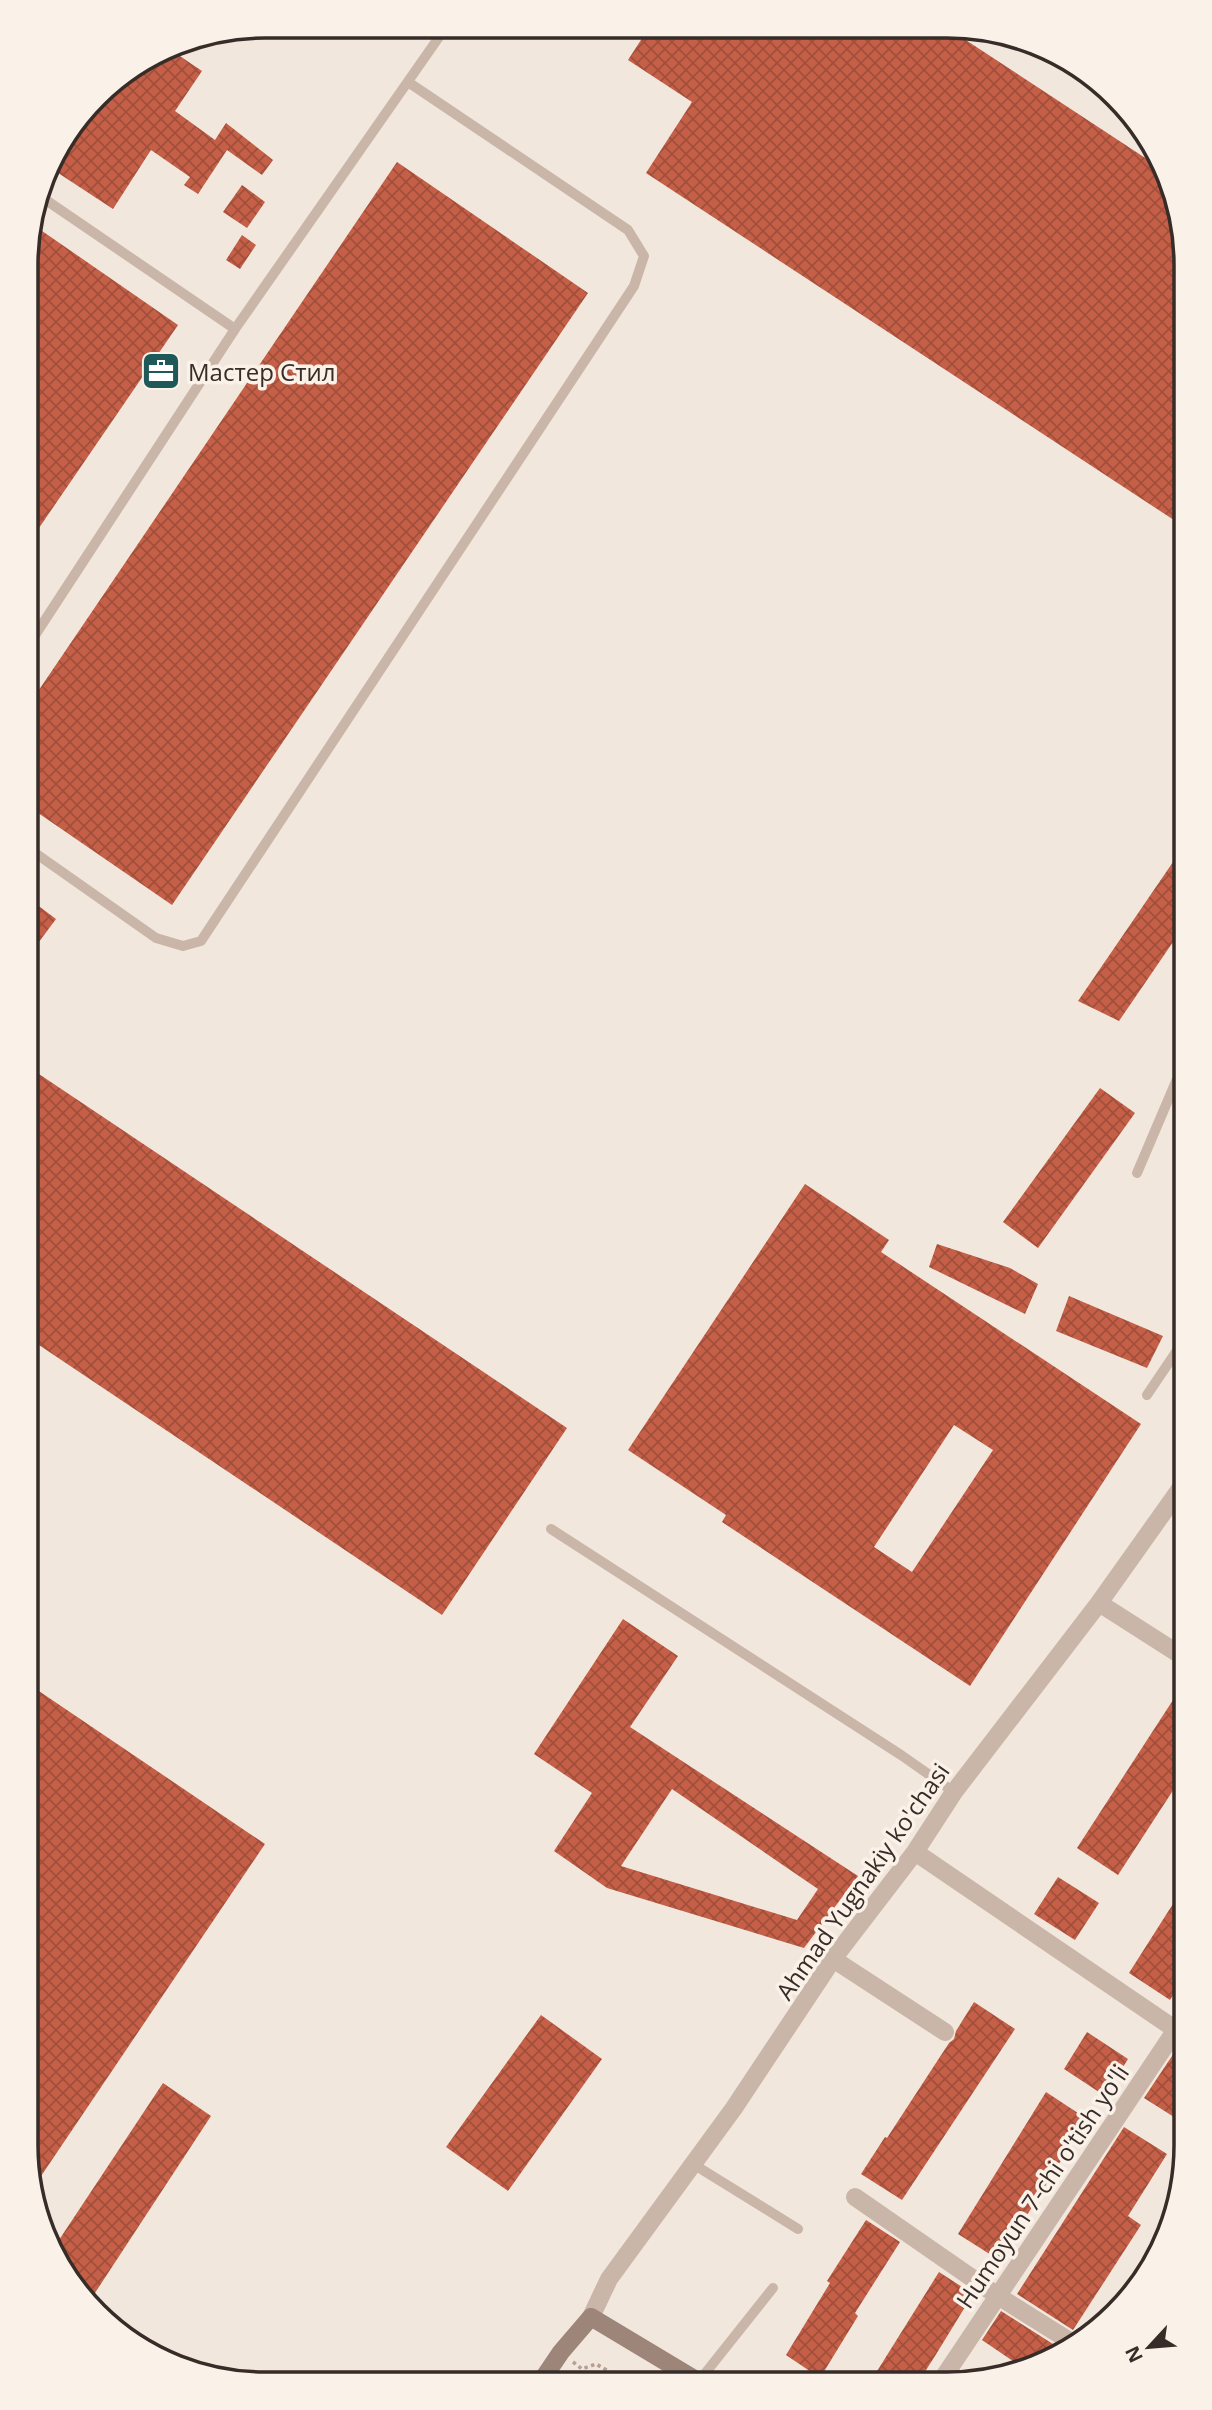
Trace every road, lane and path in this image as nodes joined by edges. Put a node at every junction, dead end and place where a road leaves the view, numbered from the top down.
1 (438, 38) edge
2 (408, 82) junction
3 (48, 201) edge
4 (235, 330) junction
5 (38, 631) edge
6 (38, 855) edge
7 (1174, 1085) edge
8 (1137, 1173) dead end
9 (1173, 1356) edge
10 (1147, 1395) dead end
11 (1173, 1498) edge
12 (551, 1530) dead end
13 (1099, 1603) junction
14 (1173, 1650) edge
15 (954, 1792) junction
16 (915, 1852) junction
17 (833, 1959) junction
18 (1173, 2021) edge
19 (945, 2032) dead end
20 (1173, 2040) edge
21 (693, 2164) junction
22 (855, 2197) dead end
23 (798, 2229) dead end
24 (773, 2287) dead end
25 (998, 2296) junction
26 (591, 2317) junction
27 (1065, 2338) edge
28 (561, 2352) junction
29 (547, 2372) edge
30 (609, 2372) edge
31 (683, 2372) edge
32 (708, 2372) edge
33 (947, 2372) edge

1 - 2 lane
2 - 4 lane
2 - 6 lane
3 - 4 lane
4 - 5 lane
7 - 8 lane
9 - 10 lane
11 - 13 street, Ahmad Yugnakiy ko'chasi
12 - 15 lane
13 - 14 street
13 - 15 street, Ahmad Yugnakiy ko'chasi
15 - 16 street, Ahmad Yugnakiy ko'chasi
16 - 17 street, Ahmad Yugnakiy ko'chasi
16 - 18 street
17 - 19 street
17 - 21 street, Ahmad Yugnakiy ko'chasi
20 - 25 street, Humoyun 7-chi o'tish yo'li
21 - 23 lane
21 - 26 street, Ahmad Yugnakiy ko'chasi
22 - 25 street
24 - 32 lane
25 - 27 street
25 - 33 street, Humoyun 7-chi o'tish yo'li
26 - 28 street, Ahmad Yugnakiy ko'chasi
26 - 31 street
28 - 29 street, Ahmad Yugnakiy ko'chasi
28 - 30 path

